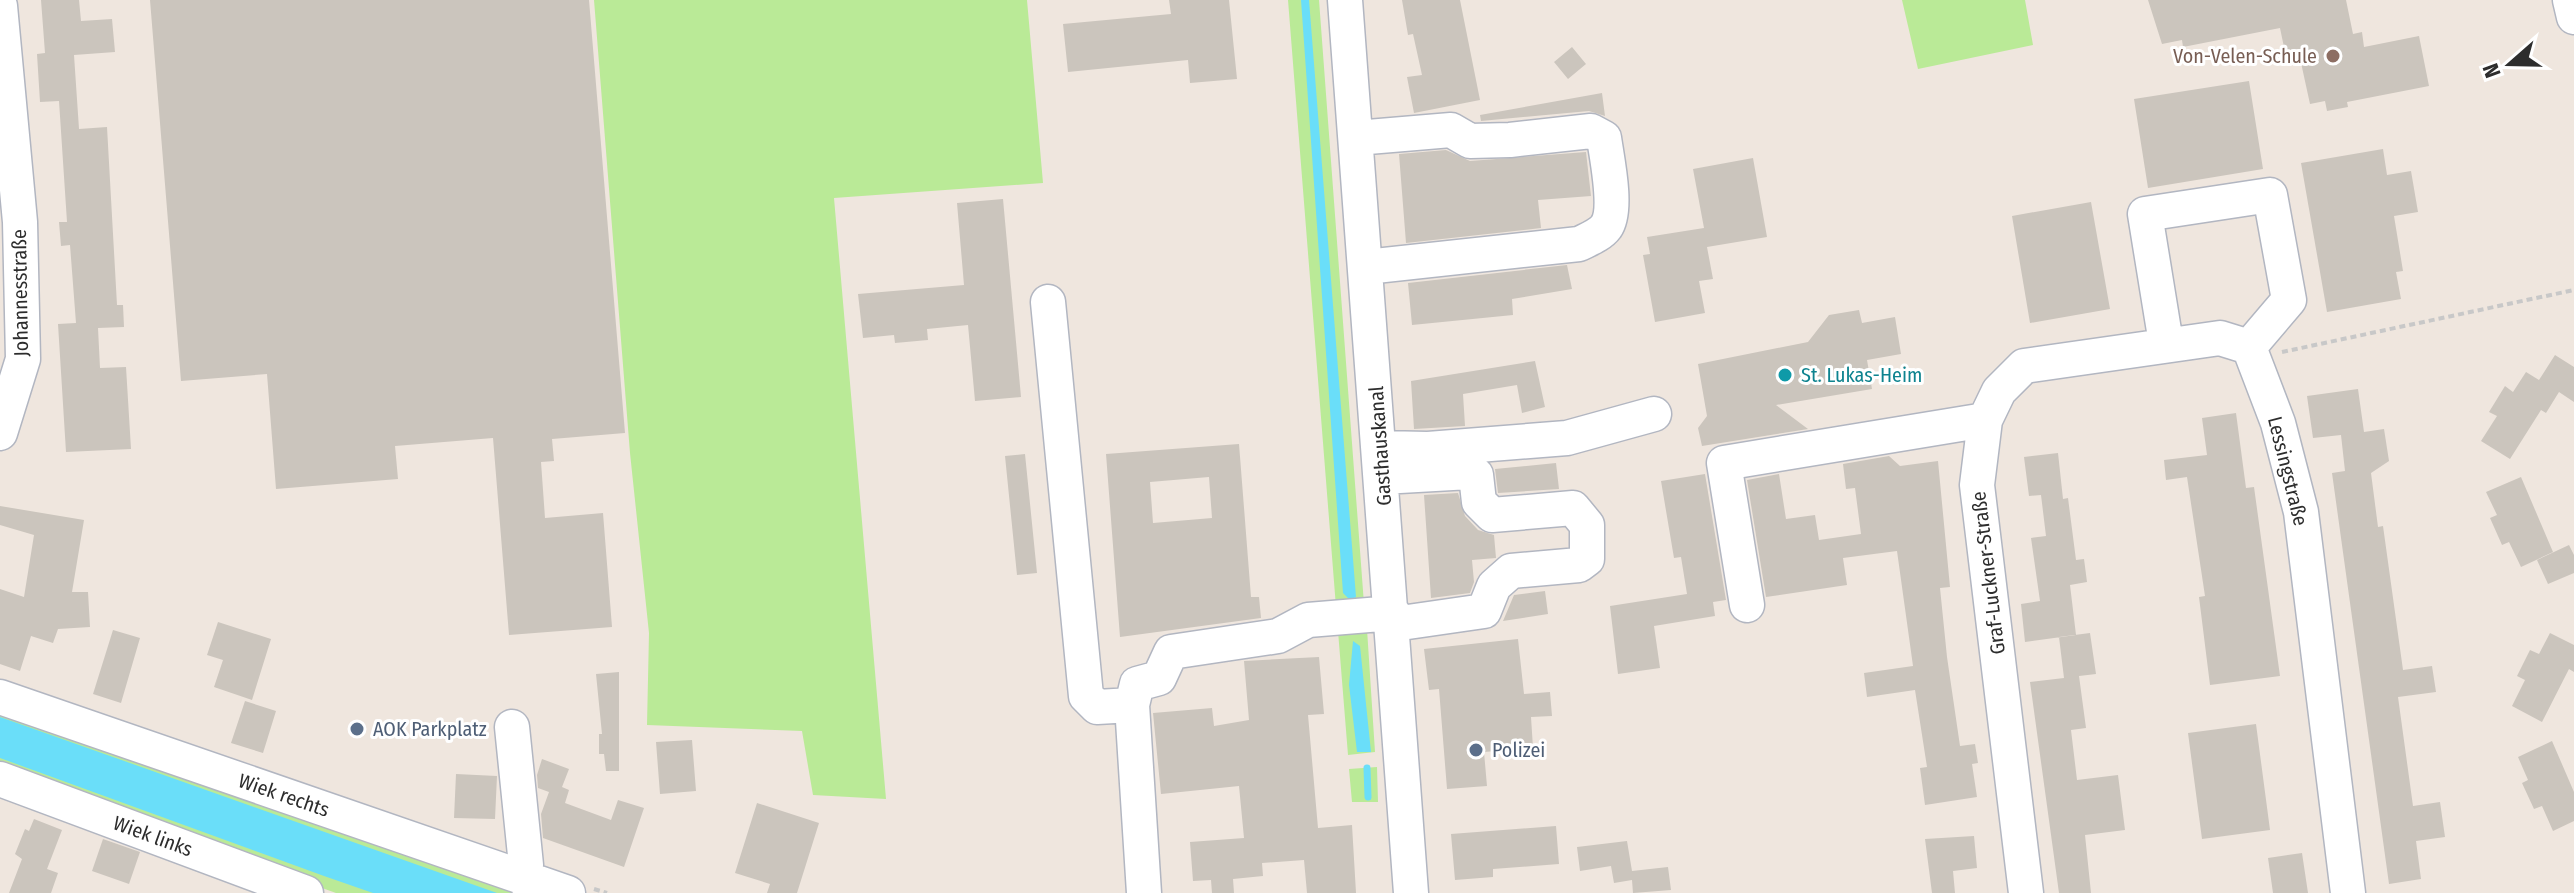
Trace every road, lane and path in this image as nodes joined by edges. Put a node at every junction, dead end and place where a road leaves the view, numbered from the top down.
1 (1345, 0) edge
2 (2570, 0) edge
3 (0, 6) edge
4 (2574, 17) edge
5 (5, 107) edge
6 (1356, 138) junction
7 (1366, 267) junction
8 (2574, 290) edge
9 (1048, 302) dead end
10 (2166, 343) junction
11 (2251, 353) junction
12 (1654, 414) dead end
13 (1985, 420) junction
14 (0, 433) edge
15 (1381, 462) junction
16 (1747, 605) dead end
17 (1393, 618) junction
18 (0, 697) edge
19 (1132, 705) junction
20 (512, 727) dead end
21 (0, 779) edge
22 (523, 879) junction
23 (306, 893) edge
24 (568, 893) edge
25 (1144, 893) edge
26 (1411, 893) edge
27 (2026, 893) edge
28 (2348, 893) edge

1 - 6 street, Gasthauskanal
2 - 4 street
3 - 5 street, Johannesstraße
5 - 14 street, Johannesstraße
6 - 7 street, Gasthauskanal
6 - 7 street
7 - 15 street, Gasthauskanal
8 - 11 path
9 - 19 street
10 - 11 street
10 - 11 street
10 - 13 street
11 - 28 street, Lessingstraße
12 - 15 street
13 - 16 street
13 - 27 street, Graf-Luckner-Straße
15 - 17 street, Gasthauskanal
15 - 17 street
17 - 19 street
17 - 26 street, Gasthauskanal
18 - 22 street, Wiek rechts
19 - 25 street
20 - 22 street
21 - 23 street, Wiek links
22 - 24 street, Wiek rechts

